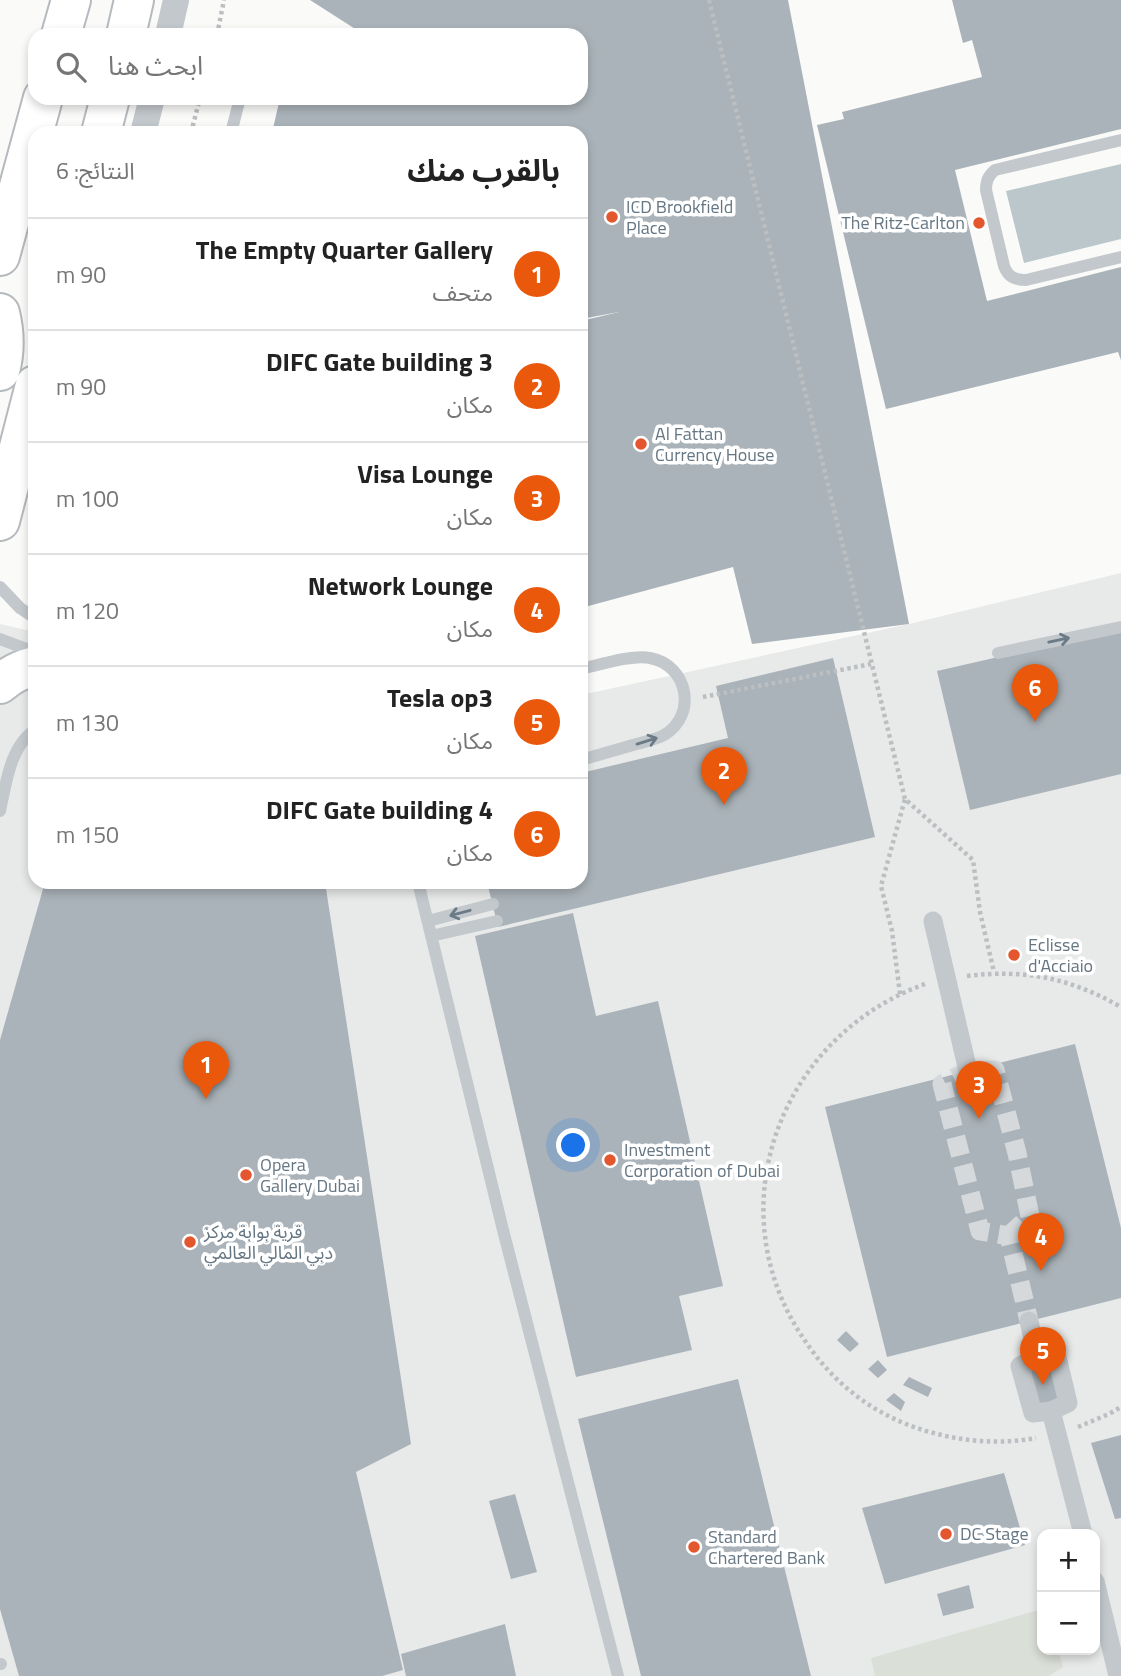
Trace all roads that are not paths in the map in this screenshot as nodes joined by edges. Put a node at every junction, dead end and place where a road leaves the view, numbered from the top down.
1 (135, 0) edge
2 (176, 0) edge
3 (128, 28) edge
4 (169, 28) edge
5 (41, 105) edge
6 (108, 105) edge
7 (150, 105) edge
8 (238, 105) edge
9 (35, 126) edge
10 (102, 126) edge
11 (145, 126) edge
12 (233, 126) edge
13 (1121, 139) edge
14 (28, 153) edge
15 (0, 256) edge
16 (1121, 257) edge
17 (0, 313) edge
18 (0, 371) edge
19 (26, 452) edge
20 (0, 521) edge
21 (0, 587) edge
22 (28, 613) edge
23 (1121, 627) edge
24 (0, 639) edge
25 (28, 649) edge
26 (998, 653) dead end
27 (28, 668) edge
28 (588, 668) edge
29 (0, 684) edge
30 (28, 737) edge
31 (588, 758) edge
32 (0, 811) edge
33 (420, 889) edge
34 (493, 904) dead end
35 (428, 921) junction
36 (496, 921) dead end
37 (933, 921) dead end
38 (431, 936) junction
39 (968, 1071) dead end
40 (1029, 1321) tunnel mouth
41 (1037, 1357) junction
42 (1051, 1411) junction
43 (1082, 1529) edge
44 (1098, 1592) edge
45 (618, 1676) edge
46 (1118, 1676) edge

1 - 3 main road
2 - 4 street
5 - 9 main road
6 - 10 main road
7 - 11 street
8 - 12 lane
13 - 16 lane
14 - 15 main road
17 - 18 main road
19 - 20 main road
21 - 22 lane
26 -> 23 lane
24 - 25 lane
27 - 29 main road
31 -> 28 lane
30 - 32 lane
33 - 35 lane
34 -> 35 lane
35 - 38 lane
36 - 38 lane
37 - 39 street
38 - 45 lane
40 - 41 street
41 - 42 street
41 - 42 street
42 - 43 street
44 - 46 street

